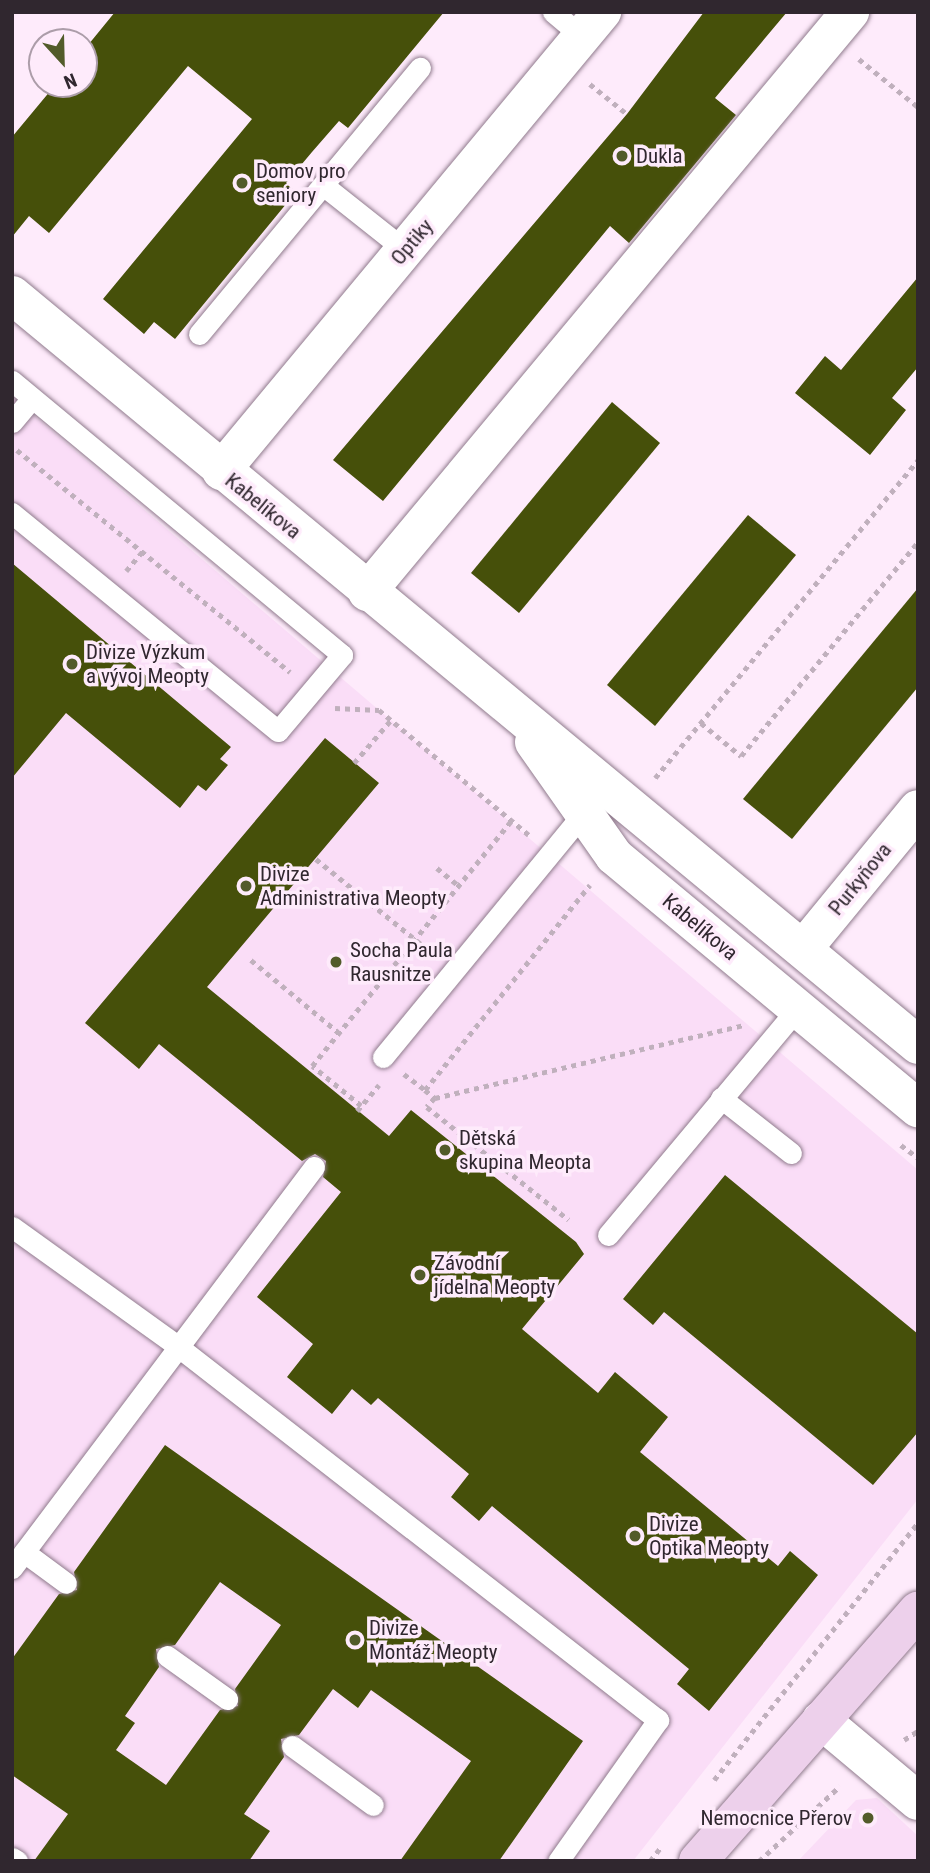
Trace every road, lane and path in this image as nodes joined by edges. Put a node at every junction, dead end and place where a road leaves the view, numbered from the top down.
1 (553, 12) edge
2 (592, 24) edge
3 (840, 24) edge
4 (420, 68) dead end
5 (586, 80) dead end
6 (918, 107) edge
7 (627, 114) dead end
8 (323, 185) junction
9 (405, 250) junction
10 (17, 308) edge
11 (199, 334) dead end
12 (12, 381) edge
13 (32, 398) junction
14 (12, 422) edge
15 (918, 460) edge
16 (221, 471) junction
17 (12, 513) edge
18 (918, 542) edge
19 (367, 592) junction
20 (516, 714) junction
21 (390, 720) dead end
22 (701, 723) junction
23 (354, 762) dead end
24 (652, 782) dead end
25 (605, 786) junction
26 (918, 809) edge
27 (581, 816) junction
28 (511, 821) dead end
29 (316, 859) dead end
30 (437, 868) dead end
31 (458, 885) junction
32 (603, 891) dead end
33 (414, 939) junction
34 (803, 948) junction
35 (251, 960) dead end
36 (454, 971) junction
37 (798, 1008) junction
38 (747, 1014) dead end
39 (338, 1032) junction
40 (918, 1045) edge
41 (388, 1066) junction
42 (425, 1090) junction
43 (435, 1098) junction
44 (721, 1098) junction
45 (361, 1106) junction
46 (918, 1108) edge
47 (357, 1111) dead end
48 (897, 1141) dead end
49 (791, 1153) dead end
50 (918, 1158) edge
51 (314, 1167) dead end
52 (569, 1220) dead end
53 (12, 1227) edge
54 (608, 1235) dead end
55 (176, 1345) junction
56 (918, 1523) edge
57 (18, 1560) edge
58 (66, 1583) dead end
59 (918, 1611) edge
60 (167, 1656) dead end
61 (228, 1699) dead end
62 (821, 1720) junction
63 (918, 1731) edge
64 (292, 1746) dead end
65 (869, 1762) junction
66 (707, 1789) dead end
67 (918, 1801) edge
68 (373, 1805) dead end
69 (665, 1842) dead end
70 (12, 1858) edge
71 (17, 1861) edge
72 (558, 1861) edge
73 (650, 1861) edge
74 (698, 1861) edge
75 (759, 1861) edge

1 - 2 lane
2 - 9 street, Optiky
3 - 6 path
3 - 19 street
4 - 8 lane
5 - 7 path
8 - 9 lane
8 - 11 lane
9 - 16 street, Optiky
10 - 16 street, Kabelíkova
12 - 13 lane
13 - 14 lane
13 - 17 lane
15 - 22 path
16 - 19 street, Kabelíkova
18 - 22 path
19 - 20 street, Kabelíkova
20 - 25 street, Kabelíkova
20 - 27 street, Kabelíkova
21 - 23 path
22 - 24 path
25 - 27 street
25 - 34 street, Kabelíkova
26 - 34 street, Purkyňova
27 - 36 lane
27 - 37 street, Kabelíkova
28 - 31 path
29 - 33 path
30 - 31 path
31 - 33 path
32 - 42 path
33 - 36 path
33 - 39 path
34 - 40 street, Kabelíkova
35 - 39 path
36 - 41 lane
37 - 44 lane
37 - 46 street, Kabelíkova
38 - 43 path
39 - 45 path
41 - 42 path
41 - 45 path
42 - 43 path
43 - 52 path
44 - 49 lane
44 - 54 lane
45 - 47 path
48 - 50 path
51 - 55 lane
53 - 55 lane
55 - 57 lane
55 - 72 lane
56 - 66 path
57 - 58 lane
59 - 62 main road
60 - 61 lane
62 - 65 street
62 - 74 main road
63 - 65 path
64 - 68 lane
65 - 67 street
65 - 75 path
69 - 73 path
70 - 71 lane

